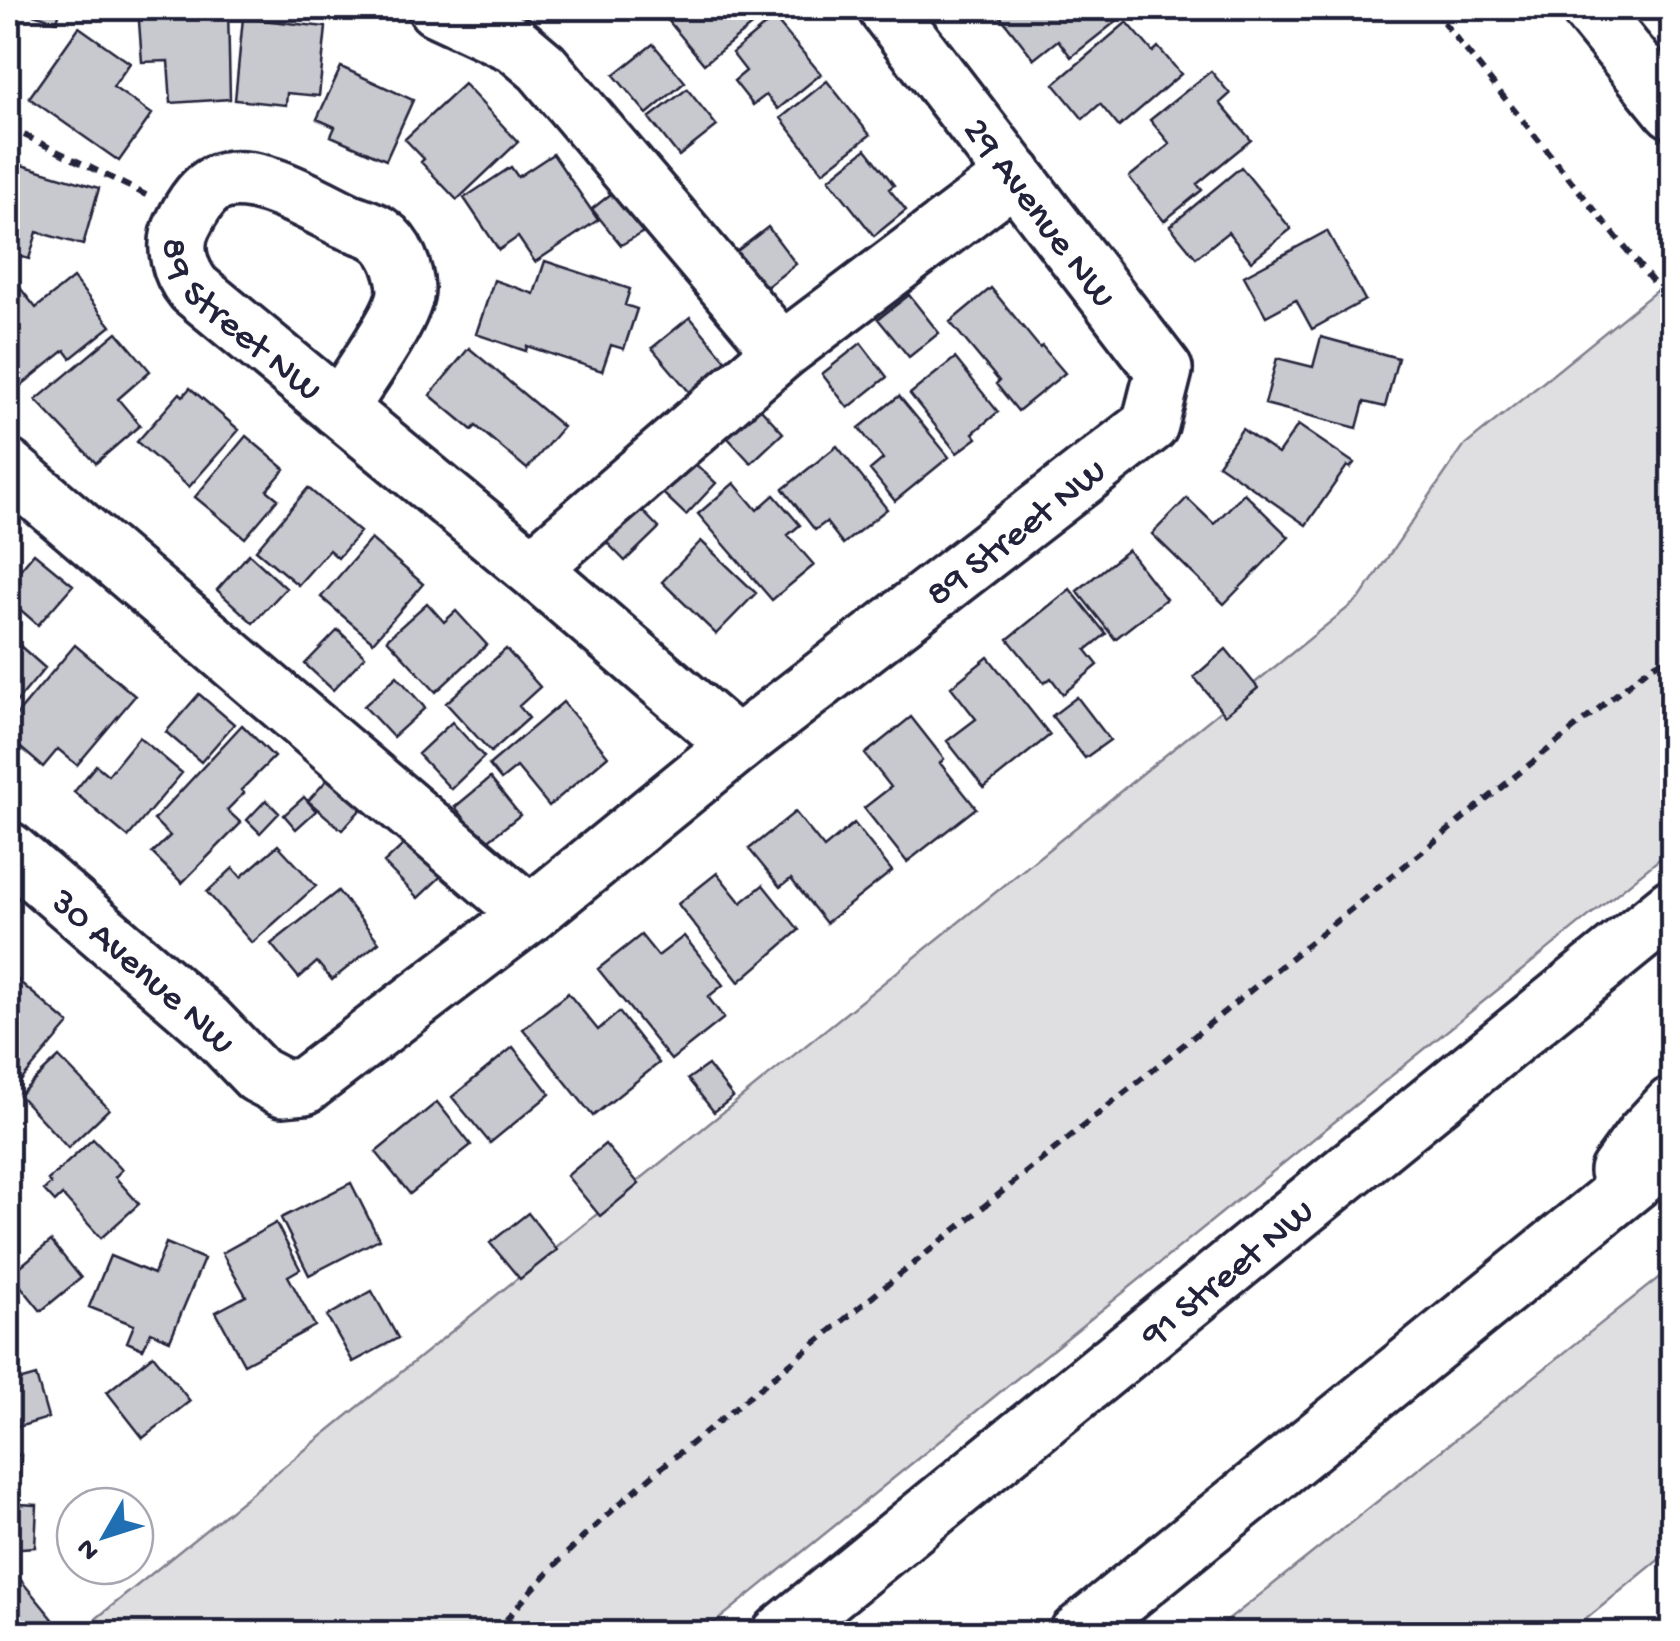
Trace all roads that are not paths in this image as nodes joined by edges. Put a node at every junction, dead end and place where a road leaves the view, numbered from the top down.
1 (436, 8) edge
2 (886, 8) edge
3 (1590, 8) edge
4 (1672, 110) edge
5 (1015, 175) junction
6 (782, 351) junction
7 (339, 408) dead end
8 (1150, 425) joint
9 (8, 468) edge
10 (532, 568) junction
11 (737, 746) junction
12 (8, 850) edge
13 (1672, 907) edge
14 (530, 914) junction
15 (283, 1088) joint
16 (1672, 1104) edge
17 (1672, 1151) edge
18 (1579, 1226) junction
19 (780, 1634) edge
20 (1076, 1634) edge

1 - 6 street
2 - 5 street, 29 Avenue NW
3 - 4 street
5 - 6 street
5 - 8 street, 29 Avenue NW
6 - 10 street
7 - 10 street, 89 Street NW
8 - 11 street, 89 Street NW
9 - 14 street
10 - 11 street, 89 Street NW
11 - 14 street, 89 Street NW
12 - 15 street, 30 Avenue NW
13 - 19 street, 91 Street NW
14 - 15 street, 89 Street NW
16 - 18 street
17 - 18 street
18 - 20 street

